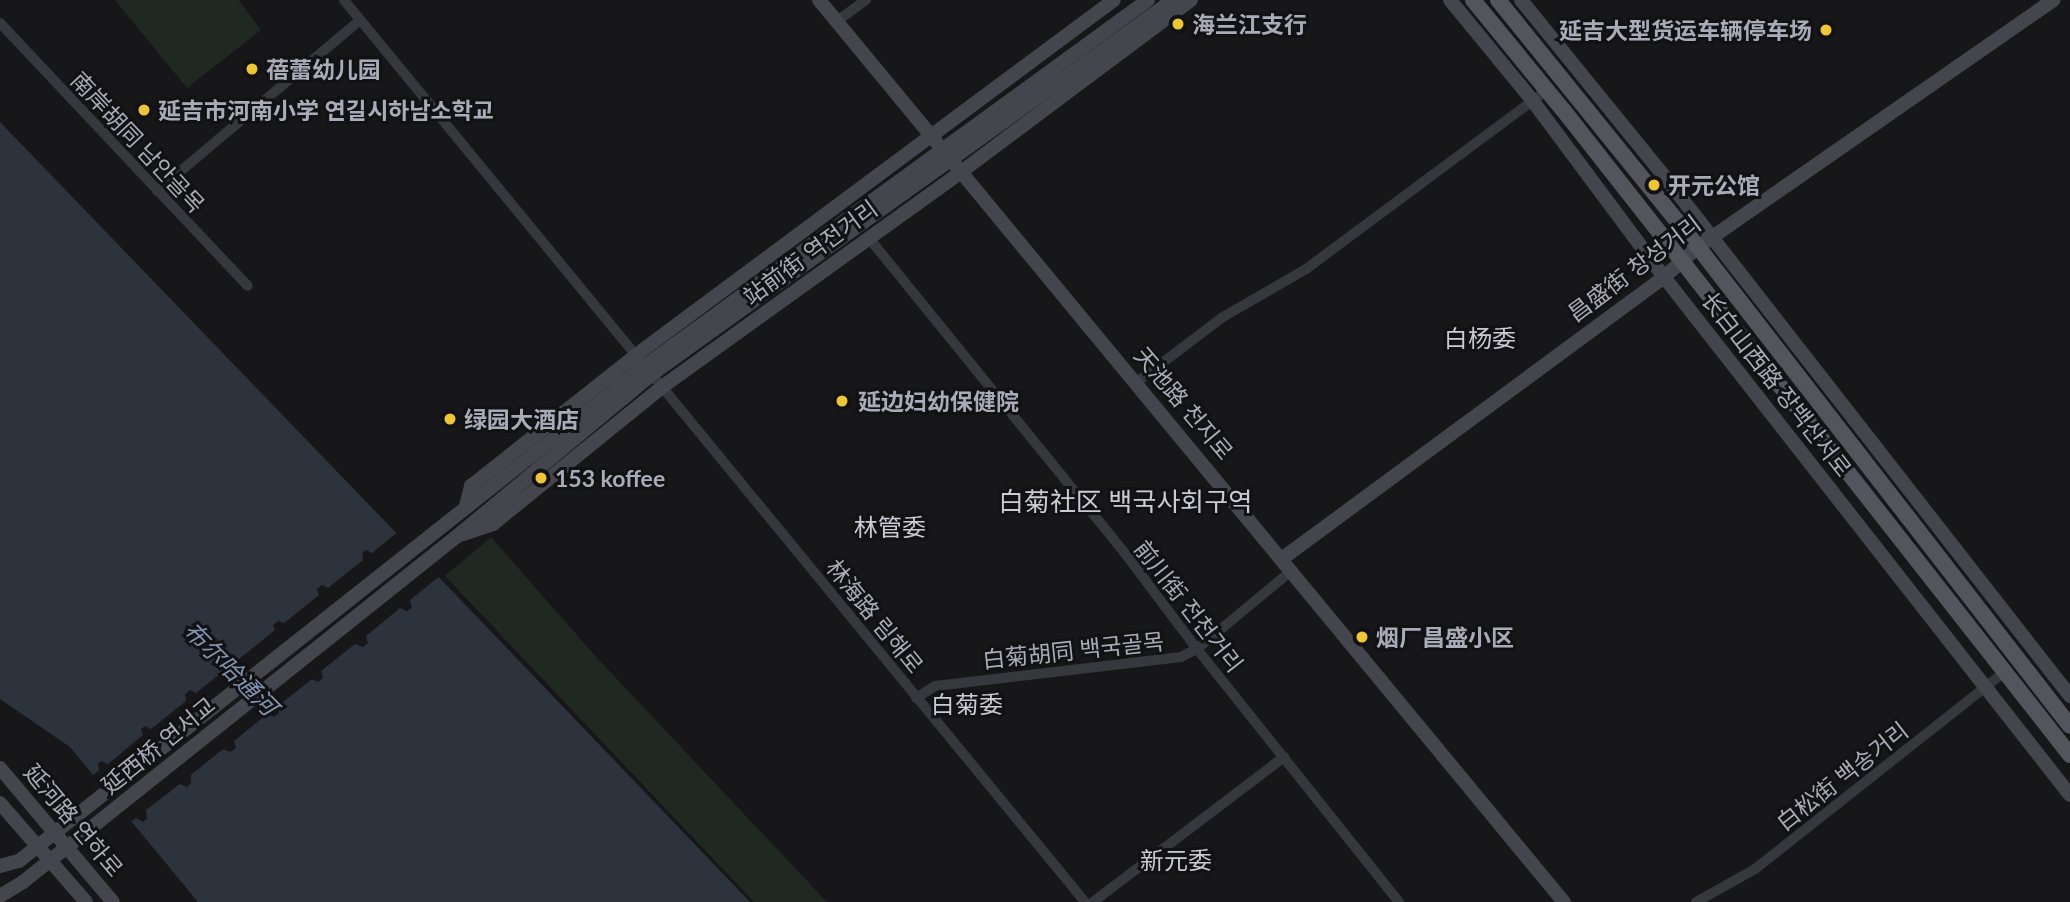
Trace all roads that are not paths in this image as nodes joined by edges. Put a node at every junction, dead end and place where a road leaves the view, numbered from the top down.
1 (344, 0) edge
2 (819, 0) edge
3 (866, 0) edge
4 (1114, 0) edge
5 (1148, 0) edge
6 (1173, 0) edge
7 (1191, 0) edge
8 (1450, 0) edge
9 (1473, 0) edge
10 (1498, 0) edge
11 (1521, 0) edge
12 (2054, 0) edge
13 (360, 20) junction
14 (837, 21) junction
15 (0, 23) edge
16 (1547, 90) junction
17 (1532, 100) junction
18 (942, 148) junction
19 (961, 172) junction
20 (157, 191) junction
21 (868, 237) junction
22 (1705, 242) junction
23 (1681, 261) junction
24 (1664, 277) junction
25 (248, 286) dead end
26 (644, 365) junction
27 (1137, 382) junction
28 (662, 387) junction
29 (434, 531) joint
30 (451, 541) junction
31 (1283, 558) junction
32 (1292, 570) junction
33 (1197, 649) junction
34 (2004, 672) junction
35 (1985, 688) junction
36 (2070, 696) edge
37 (916, 698) junction
38 (2070, 726) edge
39 (2070, 755) edge
40 (1284, 757) junction
41 (0, 768) edge
42 (2070, 795) edge
43 (29, 802) junction
44 (1, 804) edge
45 (0, 866) edge
46 (27, 879) junction
47 (69, 885) junction
48 (0, 896) edge
49 (7, 902) edge
50 (73, 902) edge
51 (86, 902) edge
52 (113, 902) edge
53 (1085, 902) edge
54 (1093, 902) edge
55 (1399, 902) edge
56 (1564, 902) edge
57 (1696, 902) edge

1 - 13 street
2 - 14 street, 天池路 천지로
3 - 14 street
4 - 18 street, 站前街 역전거리
5 - 18 street, 站前街 역전거리
6 - 18 street, 站前街 역전거리
7 - 19 street, 站前街 역전거리
8 - 17 street, 长白山西路 장백산서로
9 - 16 main road, 长白山西路 장백산서로
10 - 22 main road, 长白山西路 장백산서로
11 - 22 street, 长白山西路 장백산서로
12 - 22 street, 昌盛街 창성거리
13 - 20 street
13 - 26 street
14 - 18 street, 天池路 천지로
15 - 20 street, 南岸胡同 남안골목
16 - 17 street
16 - 23 main road, 长白山西路 장백산서로
17 - 24 street, 长白山西路 장백산서로
17 - 27 street
18 - 19 street, 天池路 천지로
18 - 26 street, 站前街 역전거리
19 - 21 street, 站前街 역전거리
19 - 27 street, 天池路 천지로
20 - 25 street, 南岸胡同 남안골목
21 - 28 street, 站前街 역전거리
21 - 33 street, 前川街 전천거리
22 - 23 street, 昌盛街 창성거리
22 - 36 street, 长白山西路 장백산서로
22 - 38 main road, 长白山西路 장백산서로
23 - 24 street, 昌盛街 창성거리
23 - 34 main road, 长白山西路 장백산서로
24 - 31 street, 昌盛街 창성거리
24 - 35 street, 长白山西路 장백산서로
26 - 28 street, 林海路 림해로
26 - 29 street, 站前街 역전거리
26 - 30 street, 站前街 역전거리
27 - 31 street, 天池路 천지로
28 - 30 street, 站前街 역전거리
28 - 37 street, 林海路 림해로
29 - 45 street, 延西桥 연서교
30 - 46 street, 延西桥 연서교
31 - 32 street, 天池路 천지로
32 - 33 street, 白菊胡同 백국골목
32 - 56 street, 天池路 천지로
33 - 37 street, 白菊胡同 백국골목
33 - 40 street, 前川街 전천거리
34 - 35 street, 白松街 백송거리
34 - 39 main road, 长白山西路 장백산서로
35 - 42 street, 长白山西路 장백산서로
35 - 57 street, 白松街 백송거리
37 - 53 street, 林海路 림해로
40 - 54 street
40 - 55 street, 前川街 전천거리
41 - 43 street, 延河路 연하로
43 - 44 street
43 - 52 street, 延河路 연하로
44 - 47 street, 延河路 연하로
46 - 48 street
46 - 49 street
47 - 50 street
47 - 51 street, 延河路 연하로

